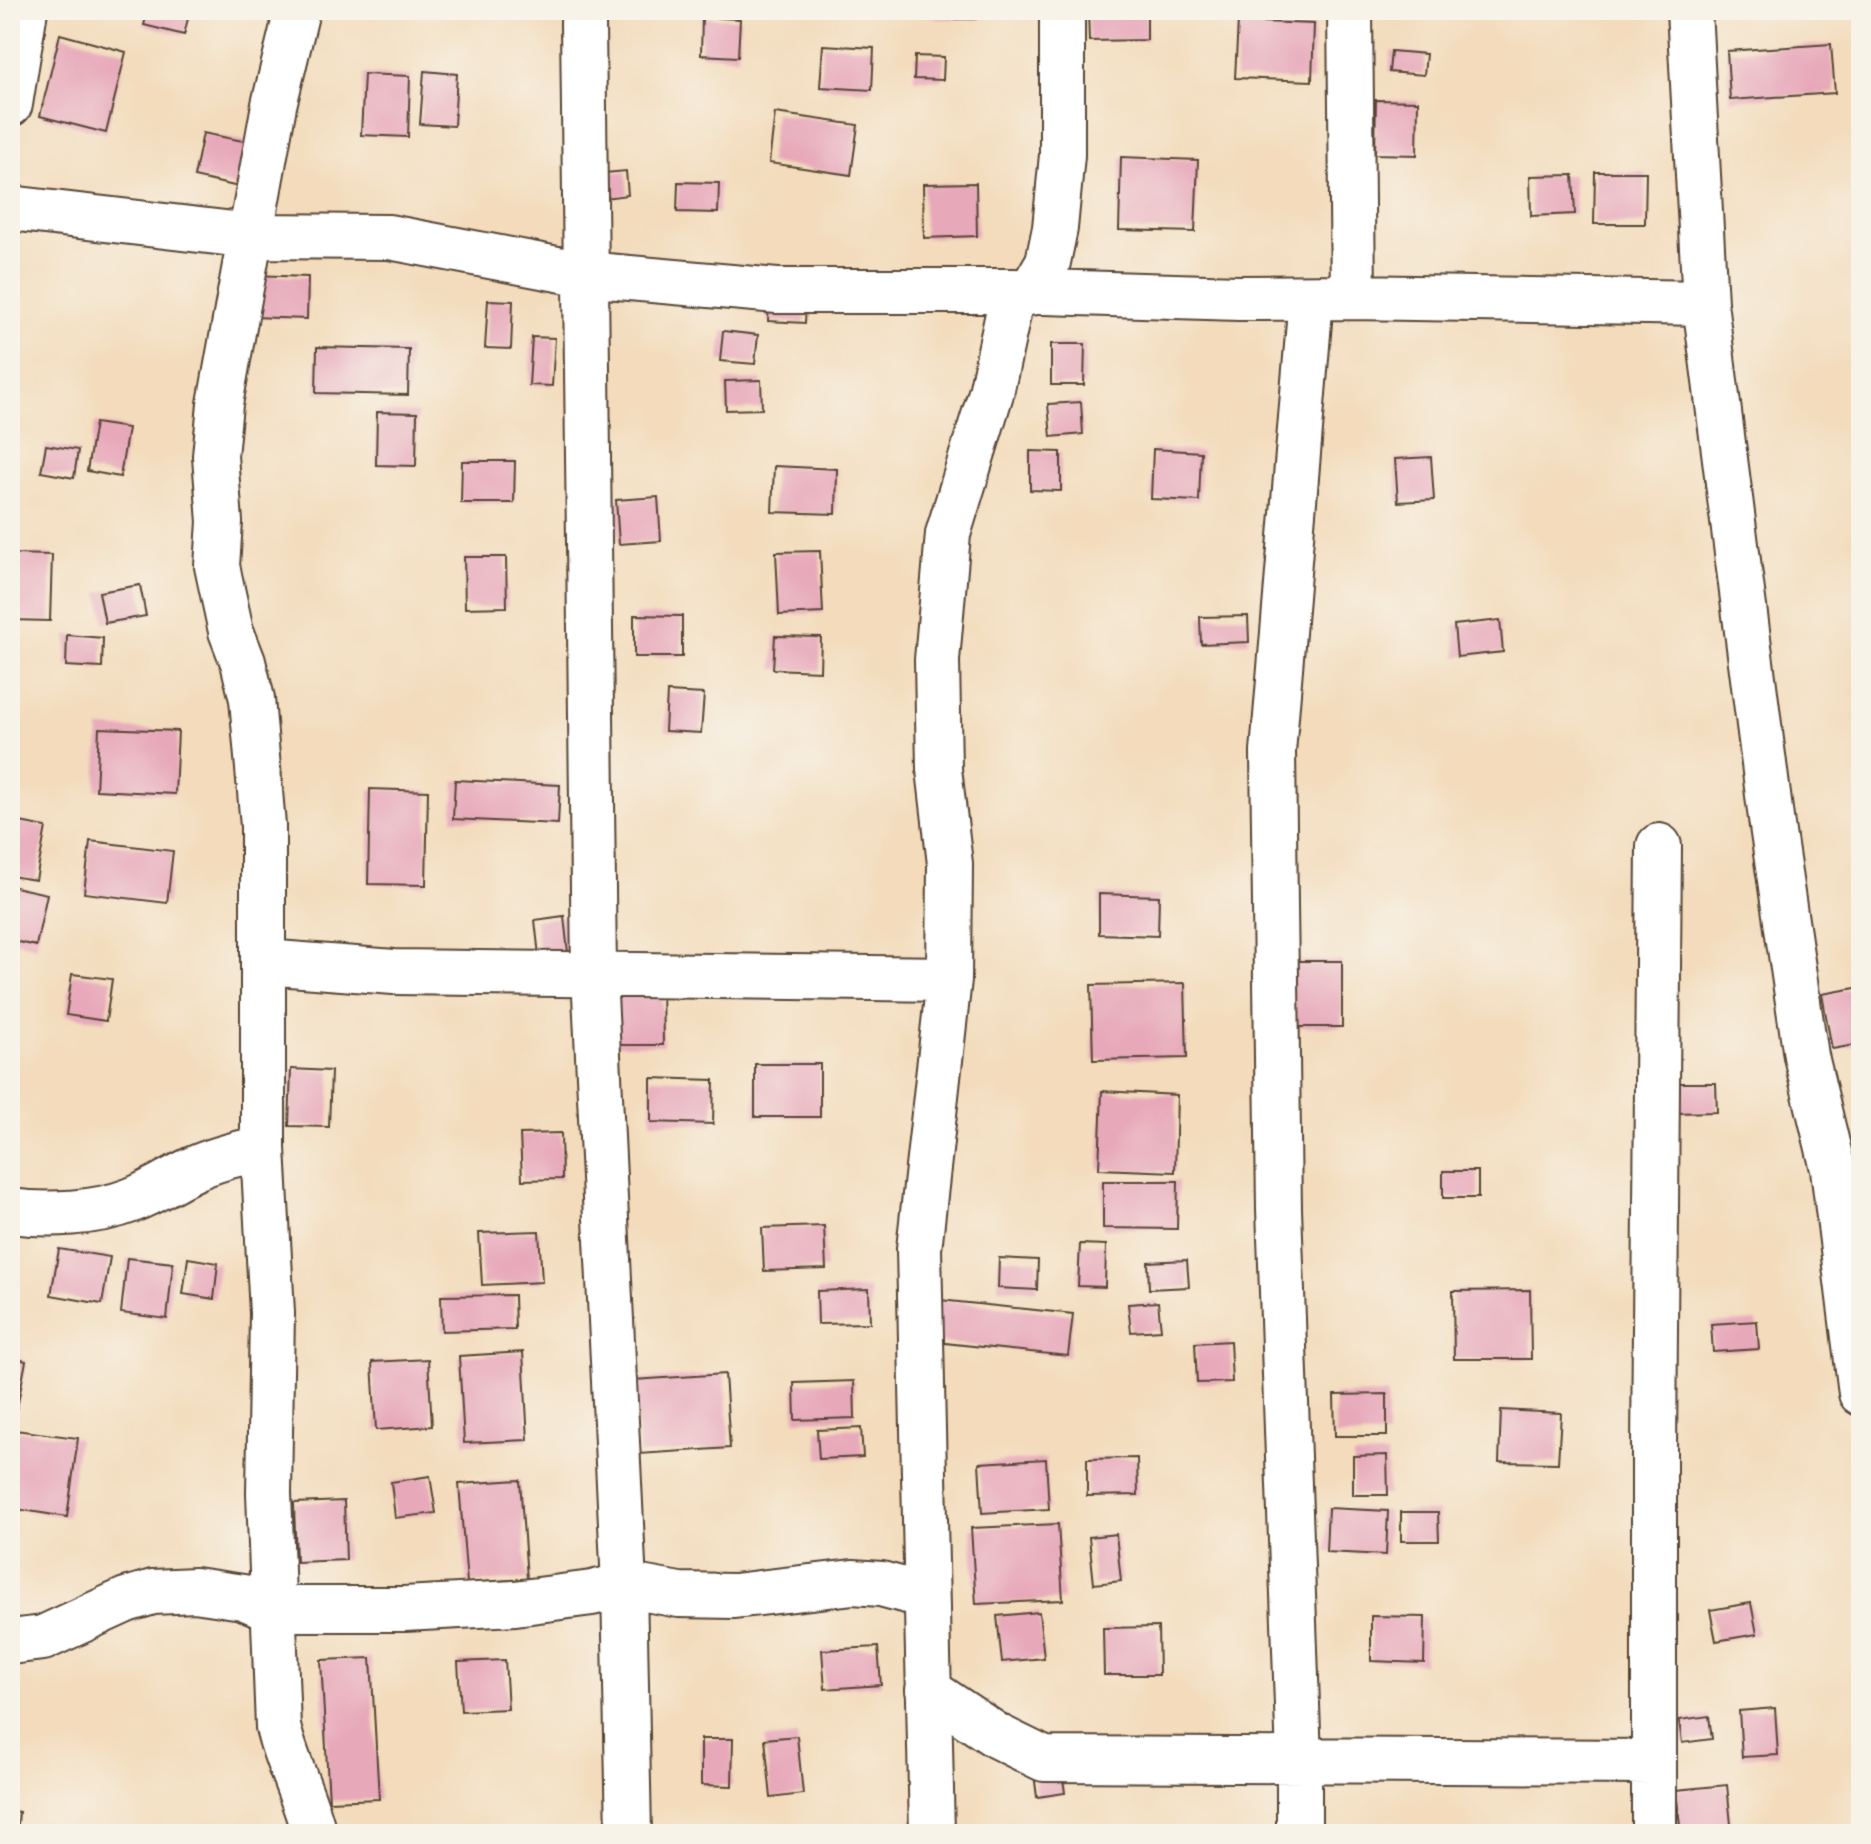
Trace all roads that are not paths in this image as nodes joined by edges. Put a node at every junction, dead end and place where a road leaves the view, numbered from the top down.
1 (25, 10) edge
2 (297, 10) edge
3 (585, 10) edge
4 (1062, 10) edge
5 (1350, 10) edge
6 (1689, 10) edge
7 (10, 104) edge
8 (10, 208) edge
9 (251, 236) junction
10 (584, 274) junction
11 (1022, 292) junction
12 (1332, 297) junction
13 (1705, 303) junction
14 (1659, 846) dead end
15 (264, 962) junction
16 (594, 974) junction
17 (949, 979) junction
18 (263, 1148) junction
19 (10, 1211) edge
20 (1861, 1393) edge
21 (624, 1585) junction
22 (926, 1596) junction
23 (272, 1609) junction
24 (10, 1642) edge
25 (928, 1690) junction
26 (1299, 1760) junction
27 (1654, 1762) junction
28 (314, 1834) edge
29 (629, 1834) edge
30 (932, 1834) edge
31 (1299, 1834) edge
32 (1654, 1834) edge

1 - 7 street
2 - 9 street
3 - 10 street
4 - 11 street
5 - 12 street
6 - 13 street
8 - 9 street
9 - 10 street
9 - 15 street
10 - 11 street
10 - 16 street
11 - 12 street
11 - 17 street
12 - 13 street
12 - 26 street
13 - 20 street
14 - 27 street
15 - 16 street
15 - 18 street
16 - 17 street
16 - 21 street
17 - 22 street
18 - 19 street
18 - 23 street
21 - 22 street
21 - 23 street
21 - 29 street
22 - 25 street
23 - 24 street
23 - 28 street
25 - 26 street
25 - 30 street
26 - 27 street
26 - 31 street
27 - 32 street

